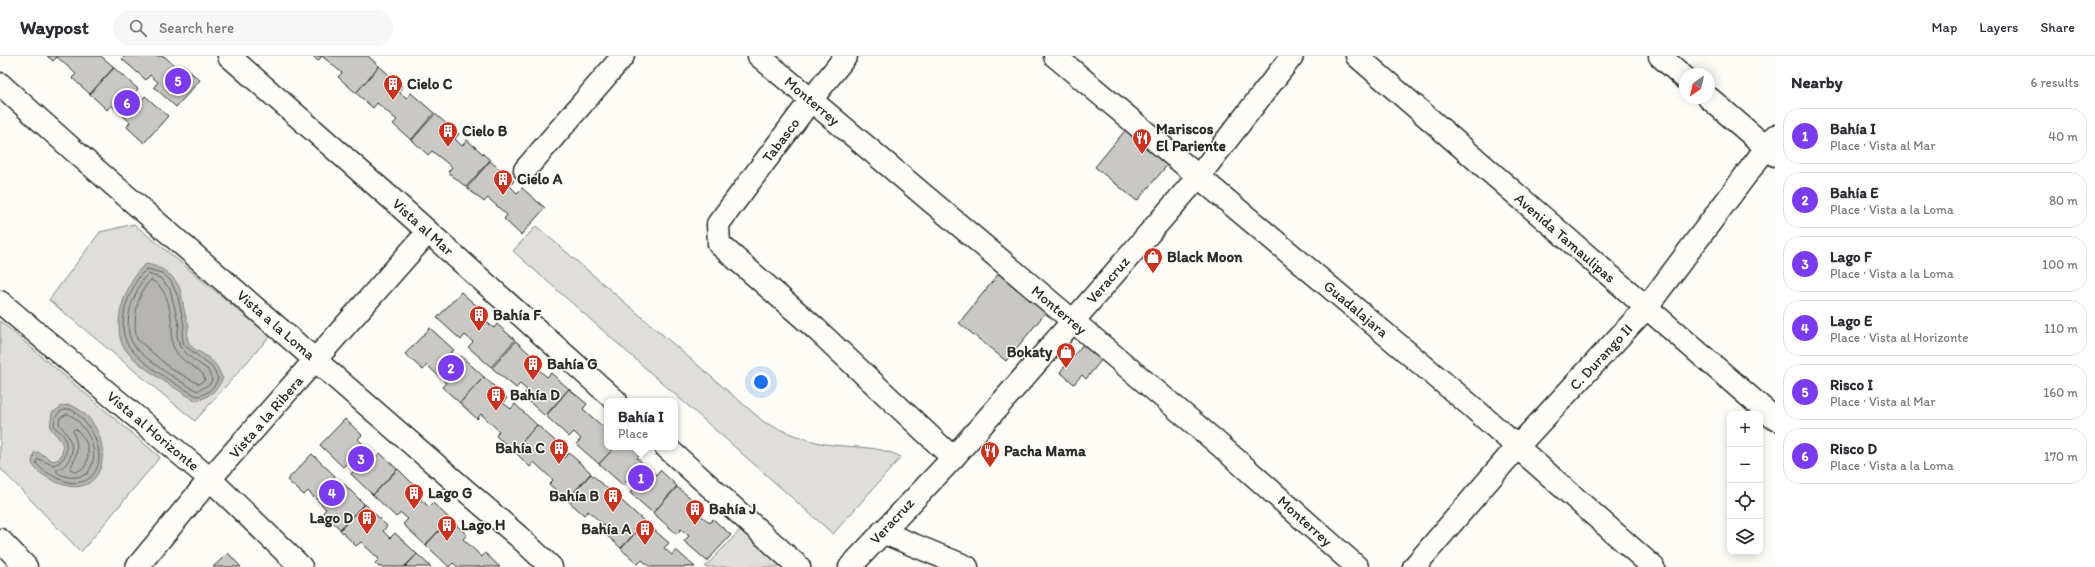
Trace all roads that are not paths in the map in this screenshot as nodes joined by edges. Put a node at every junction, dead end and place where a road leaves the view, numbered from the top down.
1 (229, 56) edge
2 (623, 56) edge
3 (759, 56) edge
4 (846, 56) edge
5 (1055, 56) edge
6 (1292, 56) edge
7 (1357, 56) edge
8 (1660, 56) edge
9 (1679, 73) edge
10 (0, 84) edge
11 (811, 100) junction
12 (1715, 103) edge
13 (1772, 146) edge
14 (525, 170) dead end
15 (1198, 176) junction
16 (428, 232) junction
17 (0, 302) edge
18 (1646, 308) junction
19 (1073, 321) junction
20 (316, 360) junction
21 (613, 398) edge
22 (1775, 419) edge
23 (1517, 447) junction
24 (669, 450) edge
25 (954, 458) junction
26 (210, 479) junction
27 (882, 532) junction
28 (0, 540) edge
29 (26, 567) edge
30 (137, 567) edge
31 (301, 567) edge
32 (551, 567) edge
33 (799, 567) edge
34 (850, 567) edge
35 (967, 567) edge
36 (1357, 567) edge
37 (1414, 567) edge
38 (1653, 567) edge

1 - 16 street, Vista al Mar
2 - 14 street
3 - 11 street, Monterrey
4 - 11 street, Tabasco
5 - 15 street, Guadalajara
6 - 15 street, Veracruz
7 - 18 street, Avenida Tamaulipas
8 - 9 street
10 - 20 street, Vista a la Loma
11 - 19 street, Monterrey
11 - 25 street, Tabasco
12 - 13 street
13 - 18 street, C. Durango II
15 - 19 street, Veracruz
15 - 23 street, Guadalajara
16 - 20 street, Vista a la Ribera
16 - 21 street, Vista al Mar
17 - 26 street, Vista al Horizonte
18 - 22 street, Avenida Tamaulipas
18 - 23 street, C. Durango II
19 - 25 street, Veracruz
19 - 36 street, Monterrey
20 - 26 street, Vista a la Ribera
20 - 32 street, Vista a la Loma
23 - 37 street, C. Durango II
23 - 38 street, Guadalajara
24 - 33 street
25 - 27 street, Veracruz
26 - 30 street, Vista a la Ribera
26 - 31 street, Vista al Horizonte
27 - 34 street, Veracruz
27 - 35 street
28 - 29 street

